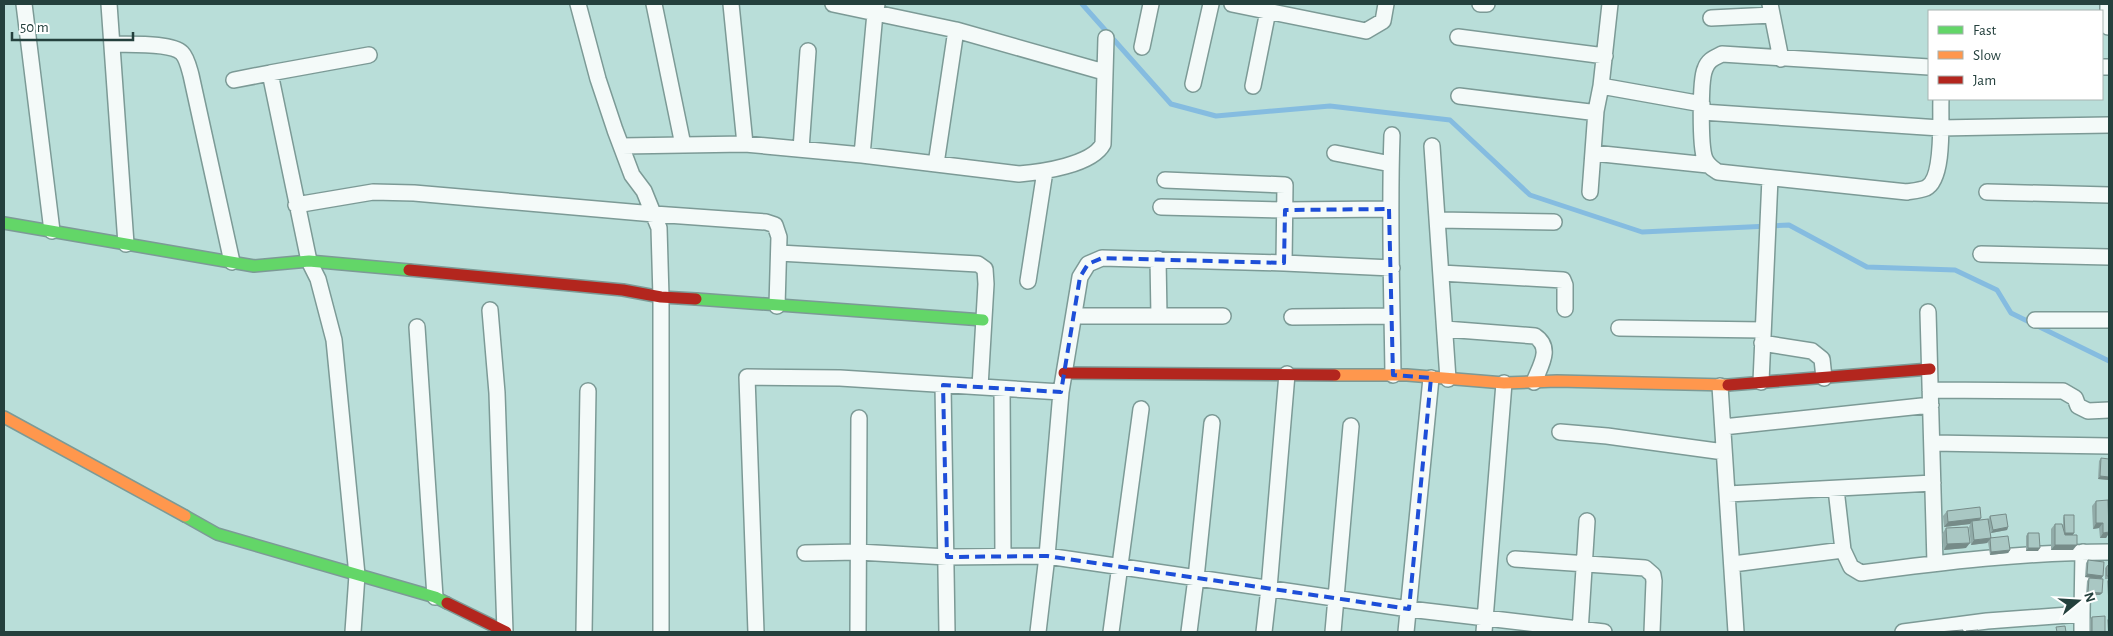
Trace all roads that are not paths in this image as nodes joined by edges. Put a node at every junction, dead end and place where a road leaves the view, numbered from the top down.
1 (24, 4) edge
2 (109, 4) edge
3 (578, 4) edge
4 (654, 4) edge
5 (731, 4) edge
6 (833, 4) edge
7 (1152, 4) edge
8 (1211, 4) edge
9 (1232, 4) edge
10 (1386, 4) edge
11 (1480, 4) edge
12 (1487, 4) edge
13 (1610, 4) edge
14 (2108, 4) edge
15 (876, 8) edge
16 (1771, 9) edge
17 (1268, 11) junction
18 (1711, 18) dead end
19 (2106, 27) edge
20 (956, 30) junction
21 (1458, 37) dead end
22 (1106, 38) dead end
23 (112, 44) junction
24 (1142, 47) dead end
25 (808, 51) dead end
26 (369, 56) dead end
27 (1605, 56) junction
28 (1781, 59) junction
29 (1928, 66) edge
30 (1104, 72) junction
31 (270, 73) junction
32 (234, 80) dead end
33 (1193, 84) dead end
34 (1253, 86) dead end
35 (1601, 86) junction
36 (1459, 96) dead end
37 (1941, 100) edge
38 (1702, 108) junction
39 (1596, 110) junction
40 (2109, 125) edge
41 (1940, 128) junction
42 (1392, 135) dead end
43 (745, 144) junction
44 (683, 145) junction
45 (622, 146) junction
46 (1432, 146) dead end
47 (801, 149) junction
48 (1335, 153) dead end
49 (1593, 153) junction
50 (862, 155) junction
51 (936, 164) junction
52 (1391, 164) junction
53 (1708, 165) junction
54 (1045, 171) junction
55 (1770, 178) junction
56 (1166, 180) dead end
57 (1590, 192) dead end
58 (1987, 192) dead end
59 (2109, 195) edge
60 (296, 204) junction
61 (1161, 207) dead end
62 (1389, 209) junction
63 (1285, 210) junction
64 (654, 214) junction
65 (1438, 220) junction
66 (1554, 222) dead end
67 (4, 223) edge
68 (52, 231) junction
69 (126, 244) junction
70 (779, 253) junction
71 (1981, 254) dead end
72 (2109, 257) edge
73 (1158, 259) junction
74 (232, 262) junction
75 (309, 262) junction
76 (1284, 263) junction
77 (1392, 268) junction
78 (1441, 273) junction
79 (1028, 281) dead end
80 (661, 297) junction
81 (777, 306) junction
82 (490, 310) dead end
83 (1565, 310) dead end
84 (1928, 312) dead end
85 (1074, 316) junction
86 (1159, 316) junction
87 (1223, 316) dead end
88 (1292, 316) dead end
89 (1392, 316) junction
90 (983, 320) junction
91 (2035, 320) dead end
92 (2109, 320) edge
93 (417, 327) dead end
94 (1619, 328) dead end
95 (1445, 329) junction
96 (1763, 337) junction
97 (1930, 369) junction
98 (1064, 373) junction
99 (1286, 374) junction
100 (1393, 375) junction
101 (1431, 378) junction
102 (1824, 378) junction
103 (1448, 379) junction
104 (1534, 382) junction
105 (1761, 382) junction
106 (1504, 384) junction
107 (943, 385) junction
108 (1720, 386) junction
109 (980, 387) junction
110 (1002, 389) junction
111 (1930, 390) junction
112 (588, 391) dead end
113 (1061, 392) junction
114 (1931, 405) junction
115 (1141, 409) dead end
116 (2109, 410) edge
117 (4, 417) edge
118 (859, 418) dead end
119 (1212, 423) dead end
120 (1351, 426) dead end
121 (1723, 427) junction
122 (1560, 432) dead end
123 (1932, 443) junction
124 (2109, 446) edge
125 (1724, 452) junction
126 (1933, 483) junction
127 (1836, 489) junction
128 (1728, 494) junction
129 (1587, 520) dead end
130 (1843, 550) junction
131 (858, 552) junction
132 (2083, 552) junction
133 (2109, 552) edge
134 (805, 553) dead end
135 (1003, 556) junction
136 (1047, 556) junction
137 (947, 557) junction
138 (1515, 559) dead end
139 (1935, 563) junction
140 (1585, 564) junction
141 (1733, 564) junction
142 (1120, 567) junction
143 (357, 575) junction
144 (1196, 578) junction
145 (1269, 588) junction
146 (435, 597) junction
147 (1337, 598) junction
148 (1409, 609) junction
149 (2082, 614) junction
150 (1484, 625) edge
151 (1580, 631) edge
152 (353, 632) edge
153 (506, 632) edge
154 (584, 632) edge
155 (661, 632) edge
156 (756, 632) edge
157 (858, 632) edge
158 (947, 632) edge
159 (1038, 632) edge
160 (1111, 632) edge
161 (1189, 632) edge
162 (1264, 632) edge
163 (1334, 632) edge
164 (1406, 632) edge
165 (1604, 632) edge
166 (1652, 632) edge
167 (1736, 632) edge
168 (1903, 632) edge
169 (2082, 632) edge

1 - 68 street
2 - 23 street
3 - 45 street
4 - 44 street
5 - 43 street
6 - 15 street
7 - 24 street
8 - 33 street
9 - 17 street
10 - 17 street
11 - 12 street
13 - 27 street
14 - 19 street
15 - 20 street
15 - 50 street
16 - 18 street
16 - 28 street
17 - 34 street
20 - 30 street
20 - 51 street
21 - 27 street
22 - 30 street
23 - 69 street
23 - 74 street
25 - 47 street
26 - 31 street
27 - 35 street
28 - 29 street
28 - 38 street
30 - 54 street
31 - 32 street
31 - 60 street
35 - 38 street
35 - 39 street
36 - 39 street
37 - 41 street
38 - 41 street
38 - 53 street
39 - 49 street
40 - 41 street
41 - 55 street
42 - 52 street
43 - 44 street
43 - 47 street
44 - 45 street
45 - 64 street
46 - 65 street
47 - 50 street
48 - 52 street
49 - 53 street
49 - 57 street
50 - 51 street
51 - 54 street
52 - 62 street
53 - 55 street
54 - 79 street
55 - 96 street
56 - 63 street
58 - 59 street
60 - 64 street
60 - 75 street
61 - 63 street
62 - 63 street
62 - 77 street
63 - 76 street
64 - 70 street
64 - 80 street
65 - 66 street
65 - 78 street
67 - 68 street
68 - 69 street
69 - 74 street
70 - 81 street
70 - 90 street
71 - 72 street
73 - 76 street
73 - 85 street
73 - 86 street
74 - 75 street
75 - 80 street
75 - 143 street
76 - 77 street
77 - 89 street
78 - 83 street
78 - 95 street
80 - 81 street
80 - 155 street
81 - 90 street
82 - 153 street
84 - 97 street
85 - 86 street
85 - 98 street
86 - 87 street
88 - 89 street
89 - 100 street
90 - 109 street
91 - 92 street
93 - 146 street
94 - 96 street
95 - 103 street
95 - 104 street
96 - 102 street
96 - 105 street
97 - 102 street
97 - 111 street
98 - 99 street
98 - 113 street
99 - 100 street
99 - 145 street
100 - 101 street
101 - 103 street
101 - 148 street
102 - 105 street
103 - 106 street
104 - 106 street
104 - 108 street
105 - 108 street
106 - 150 street
107 - 109 street
107 - 137 street
107 - 156 street
108 - 121 street
109 - 110 street
110 - 113 street
110 - 135 street
111 - 114 street
111 - 116 street
112 - 154 street
113 - 136 street
114 - 121 street
114 - 123 street
115 - 142 street
117 - 143 street
118 - 131 street
119 - 144 street
120 - 147 street
121 - 125 street
122 - 125 street
123 - 124 street
123 - 126 street
125 - 128 street
126 - 127 street
126 - 139 street
127 - 128 street
127 - 130 street
128 - 141 street
129 - 140 street
130 - 139 street
130 - 141 street
131 - 134 street
131 - 137 street
131 - 157 street
132 - 133 street
132 - 139 street
132 - 149 street
135 - 136 street
135 - 137 street
136 - 142 street
136 - 159 street
137 - 158 street
138 - 140 street
140 - 151 street
140 - 166 street
141 - 167 street
142 - 144 street
142 - 160 street
143 - 146 street
143 - 152 street
144 - 145 street
144 - 161 street
145 - 147 street
145 - 162 street
146 - 153 street
147 - 148 street
147 - 163 street
148 - 150 street
148 - 164 street
149 - 168 street
149 - 169 street
150 - 151 street
151 - 165 street

